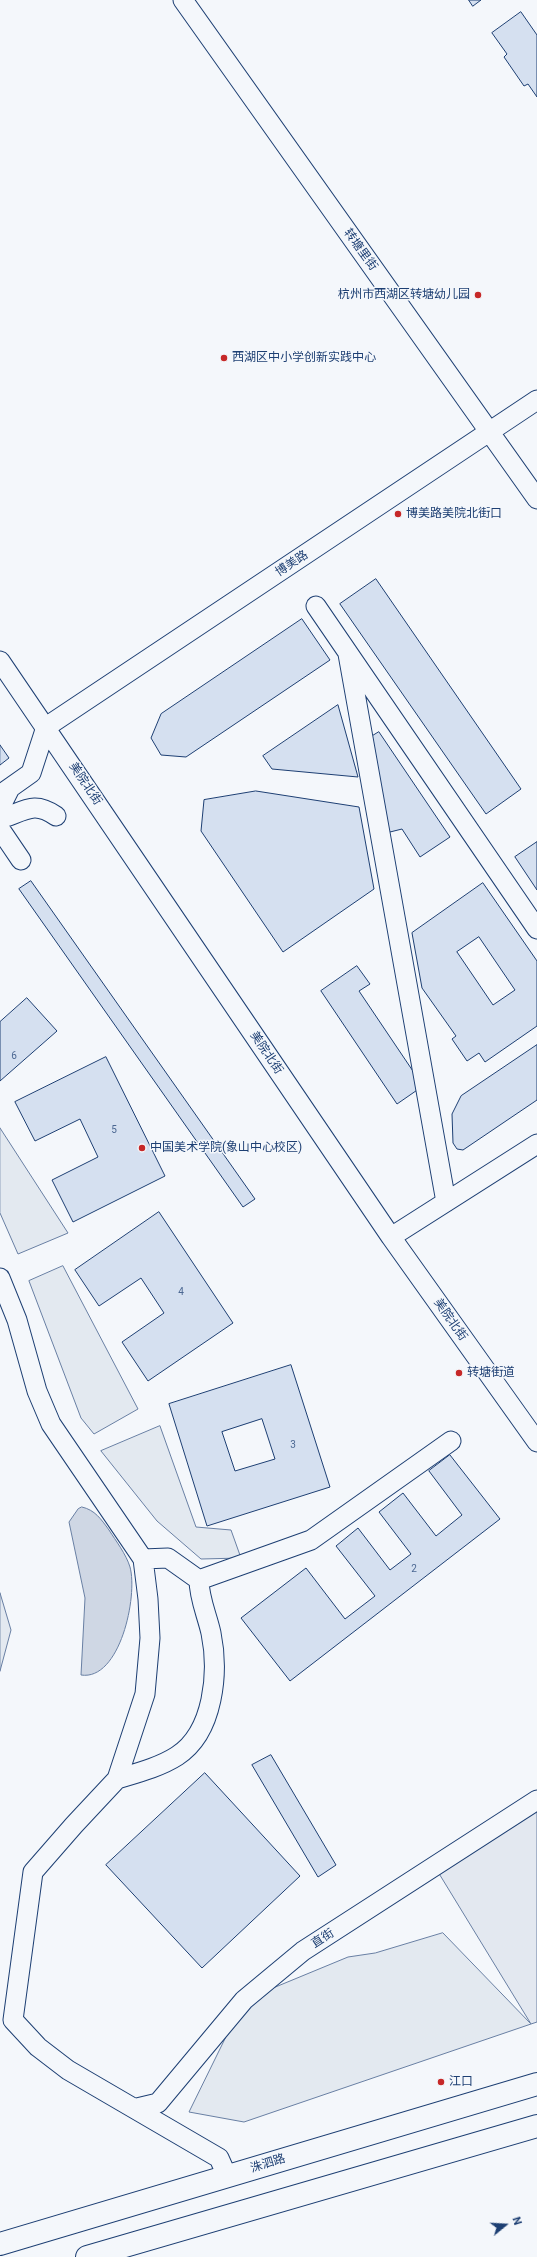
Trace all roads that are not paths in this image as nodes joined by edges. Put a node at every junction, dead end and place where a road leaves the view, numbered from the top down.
1 (183, 0) edge
2 (537, 400) edge
3 (491, 432) junction
4 (537, 499) edge
5 (316, 606) dead end
6 (348, 654) junction
7 (0, 661) edge
8 (46, 727) junction
9 (5, 791) edge
10 (56, 816) dead end
11 (0, 829) edge
12 (21, 860) dead end
13 (537, 929) edge
14 (537, 1144) edge
15 (446, 1202) junction
16 (391, 1237) junction
17 (0, 1278) edge
18 (451, 1441) dead end
19 (537, 1442) edge
20 (143, 1559) junction
21 (198, 1580) junction
22 (117, 1779) junction
23 (537, 1800) edge
24 (6, 2021) edge
25 (537, 2084) edge
26 (137, 2108) junction
27 (537, 2126) edge
28 (227, 2176) junction
29 (0, 2244) edge
30 (87, 2257) edge

1 - 3 street, 转塘里街
2 - 3 street, 博美路
3 - 4 street, 转塘里街
3 - 8 street, 博美路
5 - 6 street
6 - 13 street
6 - 15 street
7 - 8 street, 美院北街
8 - 9 street
8 - 16 street, 美院北街
9 - 10 street
11 - 12 street
14 - 15 street
15 - 16 street
16 - 19 street, 美院北街
17 - 20 street
18 - 21 street
20 - 21 street
20 - 22 street
21 - 22 street
22 - 24 street
23 - 26 street, 直街
24 - 26 street
25 - 28 main road, 洙泗路
26 - 28 street
27 - 30 main road
28 - 29 main road, 洙泗路

